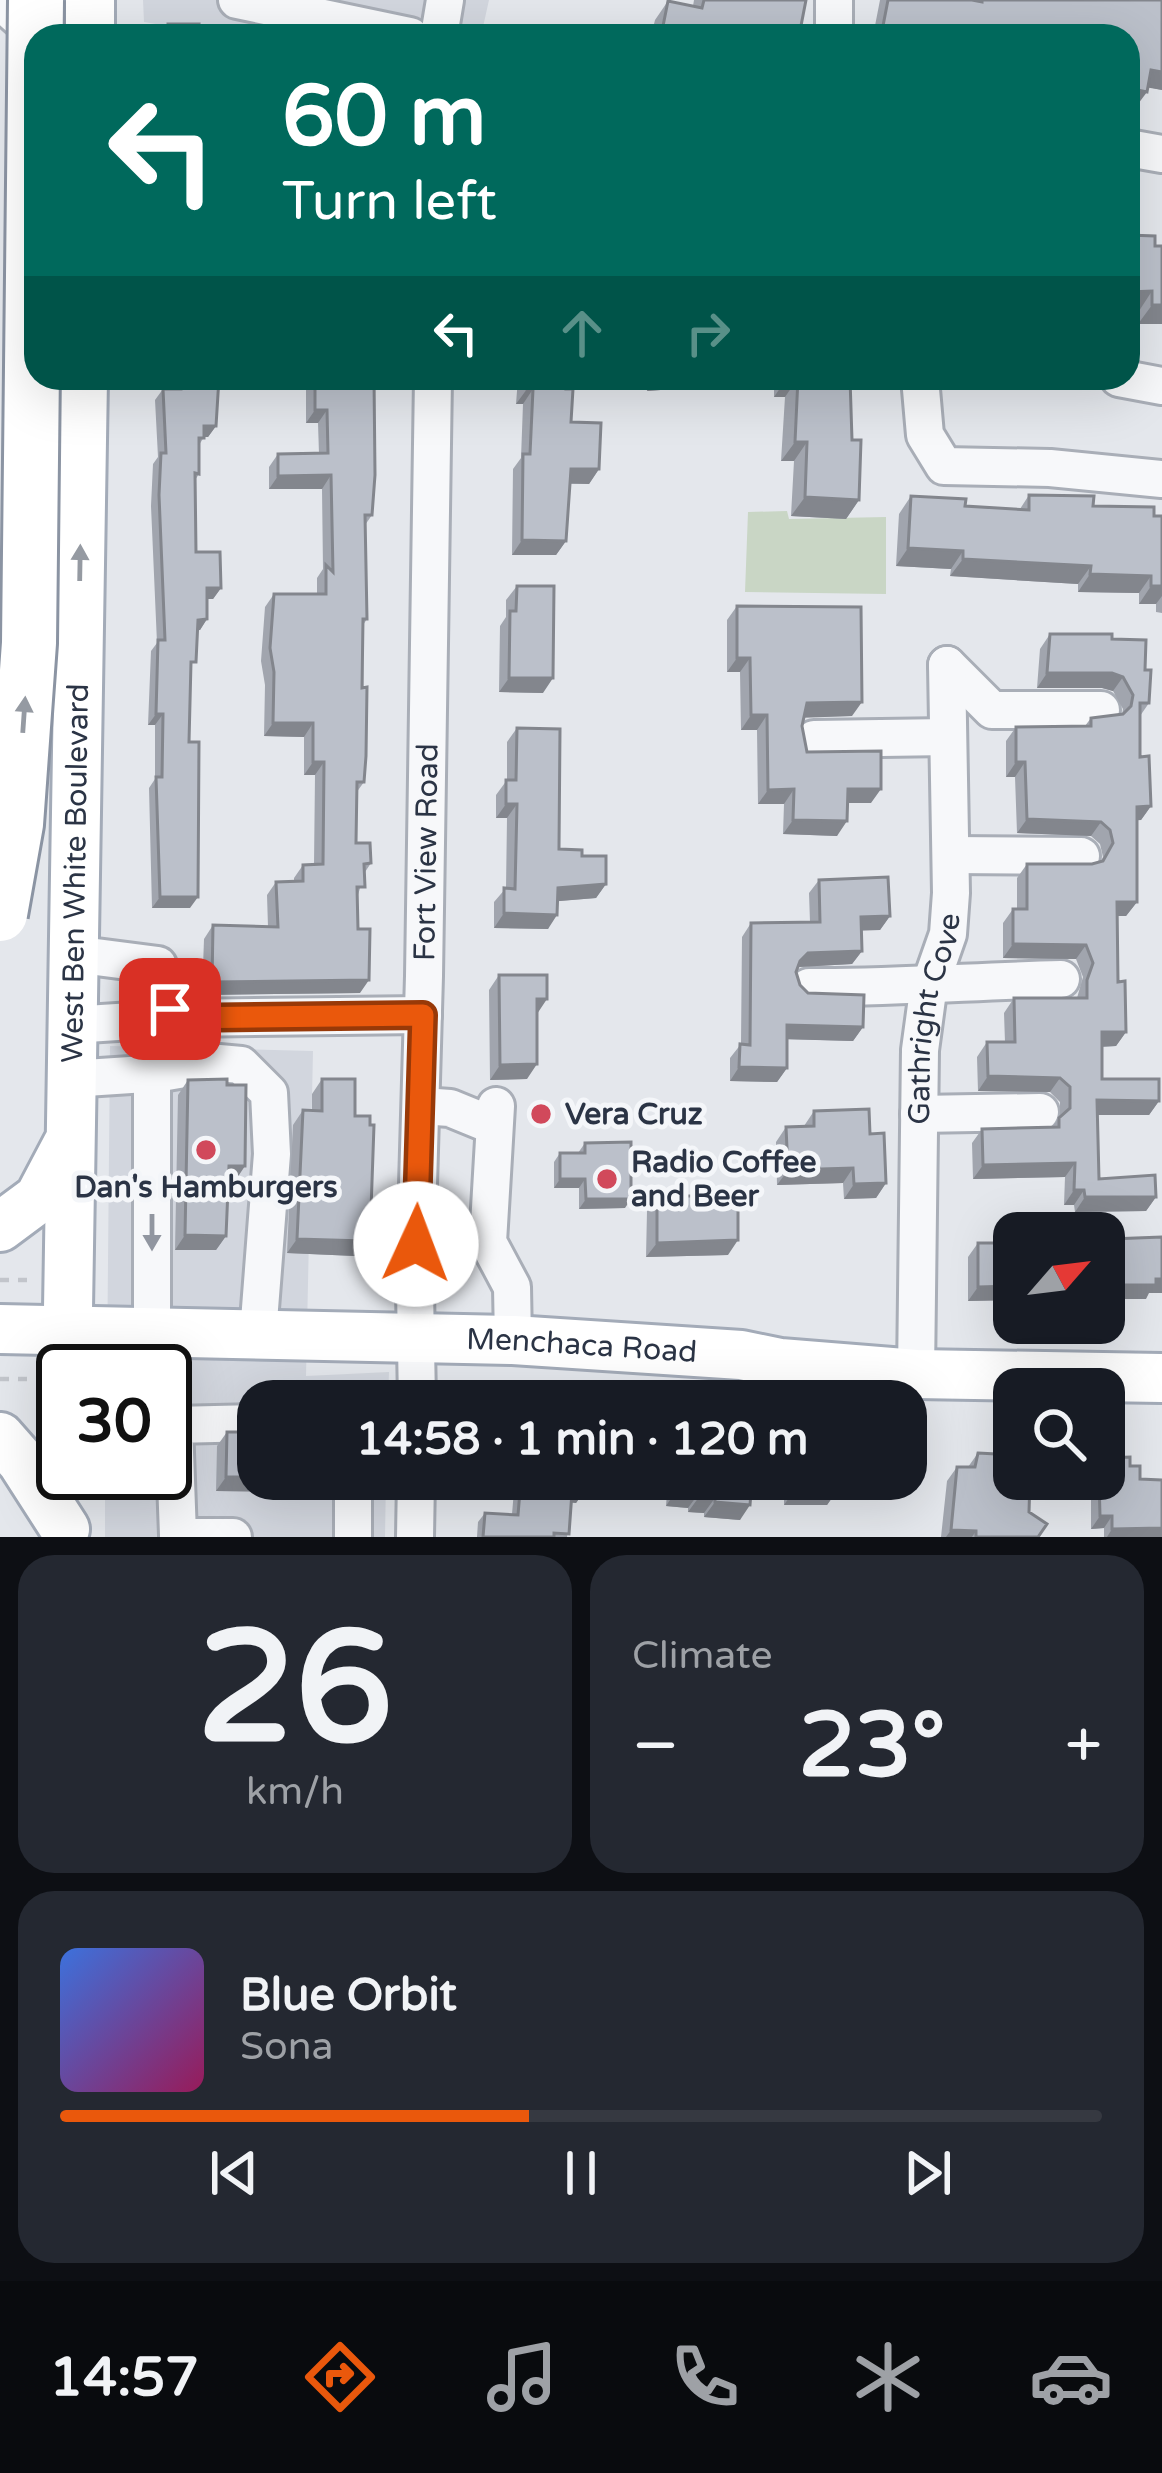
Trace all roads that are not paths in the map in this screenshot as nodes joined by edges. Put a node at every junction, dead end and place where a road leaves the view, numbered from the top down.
1 (237, 0) edge
2 (0, 2) edge
3 (25, 24) edge
4 (352, 24) edge
5 (31, 390) edge
6 (83, 390) edge
7 (433, 390) edge
8 (921, 390) edge
9 (82, 468) junction
10 (1162, 479) edge
11 (0, 513) edge
12 (1101, 710) dead end
13 (948, 737) junction
14 (814, 740) dead end
15 (951, 855) junction
16 (1081, 856) dead end
17 (0, 914) edge
18 (73, 954) junction
19 (1061, 979) dead end
20 (932, 982) junction
21 (809, 987) edge
22 (423, 1015) junction
23 (179, 1018) junction
24 (71, 1025) junction
25 (152, 1073) junction
26 (70, 1079) junction
27 (422, 1106) junction
28 (1040, 1112) dead end
29 (919, 1114) junction
30 (69, 1142) junction
31 (0, 1227) edge
32 (0, 1329) edge
33 (152, 1333) junction
34 (257, 1334) junction
35 (415, 1337) junction
36 (513, 1340) junction
37 (58, 1344) edge
38 (113, 1344) edge
39 (36, 1349) edge
40 (916, 1375) junction
41 (1162, 1378) edge
42 (416, 1380) edge
43 (237, 1423) edge
44 (0, 1437) edge
45 (65, 1500) edge
46 (353, 1500) edge
47 (416, 1500) edge
48 (65, 1533) edge
49 (178, 1536) edge
50 (233, 1537) edge
51 (353, 1537) edge
52 (416, 1537) edge

1 - 4 street
2 - 3 street
17 -> 5 highway, bridge
6 - 9 main road, West Ben White Boulevard
7 - 22 street, Fort View Road
8 - 10 street
9 - 11 street
18 -> 9 main road, West Ben White Boulevard
12 - 13 street, Gathright Cove
13 - 14 street
13 - 15 street, Gathright Cove
15 - 16 street
15 - 20 street, Gathright Cove
18 - 23 street
18 - 24 main road, West Ben White Boulevard
19 - 20 street
20 - 21 street
20 - 29 street, Gathright Cove
22 - 23 street
22 - 27 street, Fort View Road
23 - 24 street
24 - 26 main road, West Ben White Boulevard
25 - 26 street
25 -> 33 street
25 - 34 street
26 - 30 main road, West Ben White Boulevard
27 - 35 street, Fort View Road
27 - 36 street
28 - 29 street
29 - 40 street, Gathright Cove
30 - 31 main road
30 - 37 main road, West Ben White Boulevard
32 - 39 main road, Menchaca Road
33 - 34 main road, Menchaca Road
33 - 38 main road, Menchaca Road
34 - 35 main road, Menchaca Road
35 - 36 main road, Menchaca Road
35 - 42 street, Fort View Road
36 - 40 main road, Menchaca Road
40 - 41 main road, Menchaca Road
43 - 49 street
44 - 48 main road
45 - 48 main road
46 - 51 street
47 - 52 street
49 - 50 street

